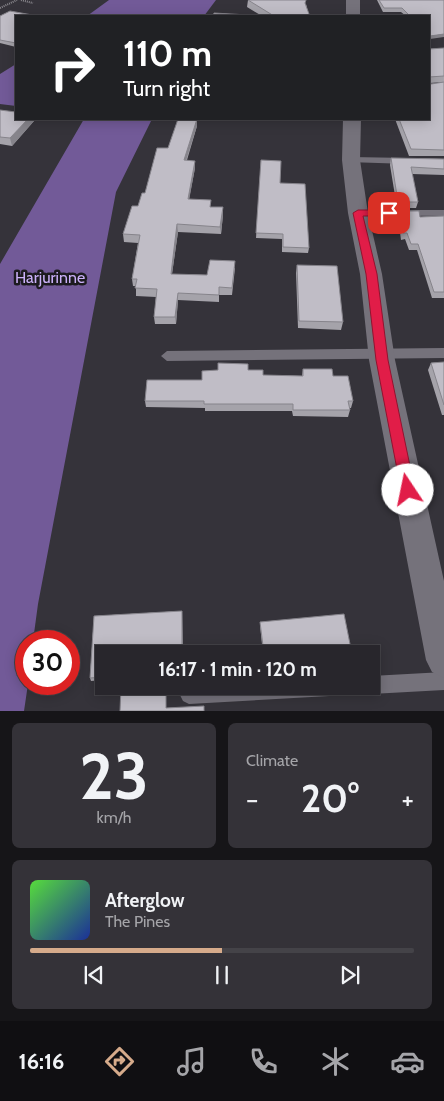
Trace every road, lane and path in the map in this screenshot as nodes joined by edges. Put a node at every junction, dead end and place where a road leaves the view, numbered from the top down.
1 (17, 0) edge
2 (21, 0) edge
3 (353, 0) edge
4 (33, 3) dead end
5 (0, 8) edge
6 (352, 15) edge
7 (352, 120) edge
8 (351, 160) junction
9 (416, 161) edge
10 (358, 213) junction
11 (444, 213) edge
12 (381, 352) junction
13 (444, 352) edge
14 (167, 356) dead end
15 (435, 583) edge
16 (444, 660) edge
17 (444, 681) edge
18 (380, 685) edge

1 - 5 path
2 - 4 path
3 - 6 street
7 - 8 street
8 - 9 lane
8 - 10 street
10 - 11 lane
10 - 12 street
12 - 13 lane
12 - 14 lane
12 - 15 street
15 - 16 street
17 - 18 lane

